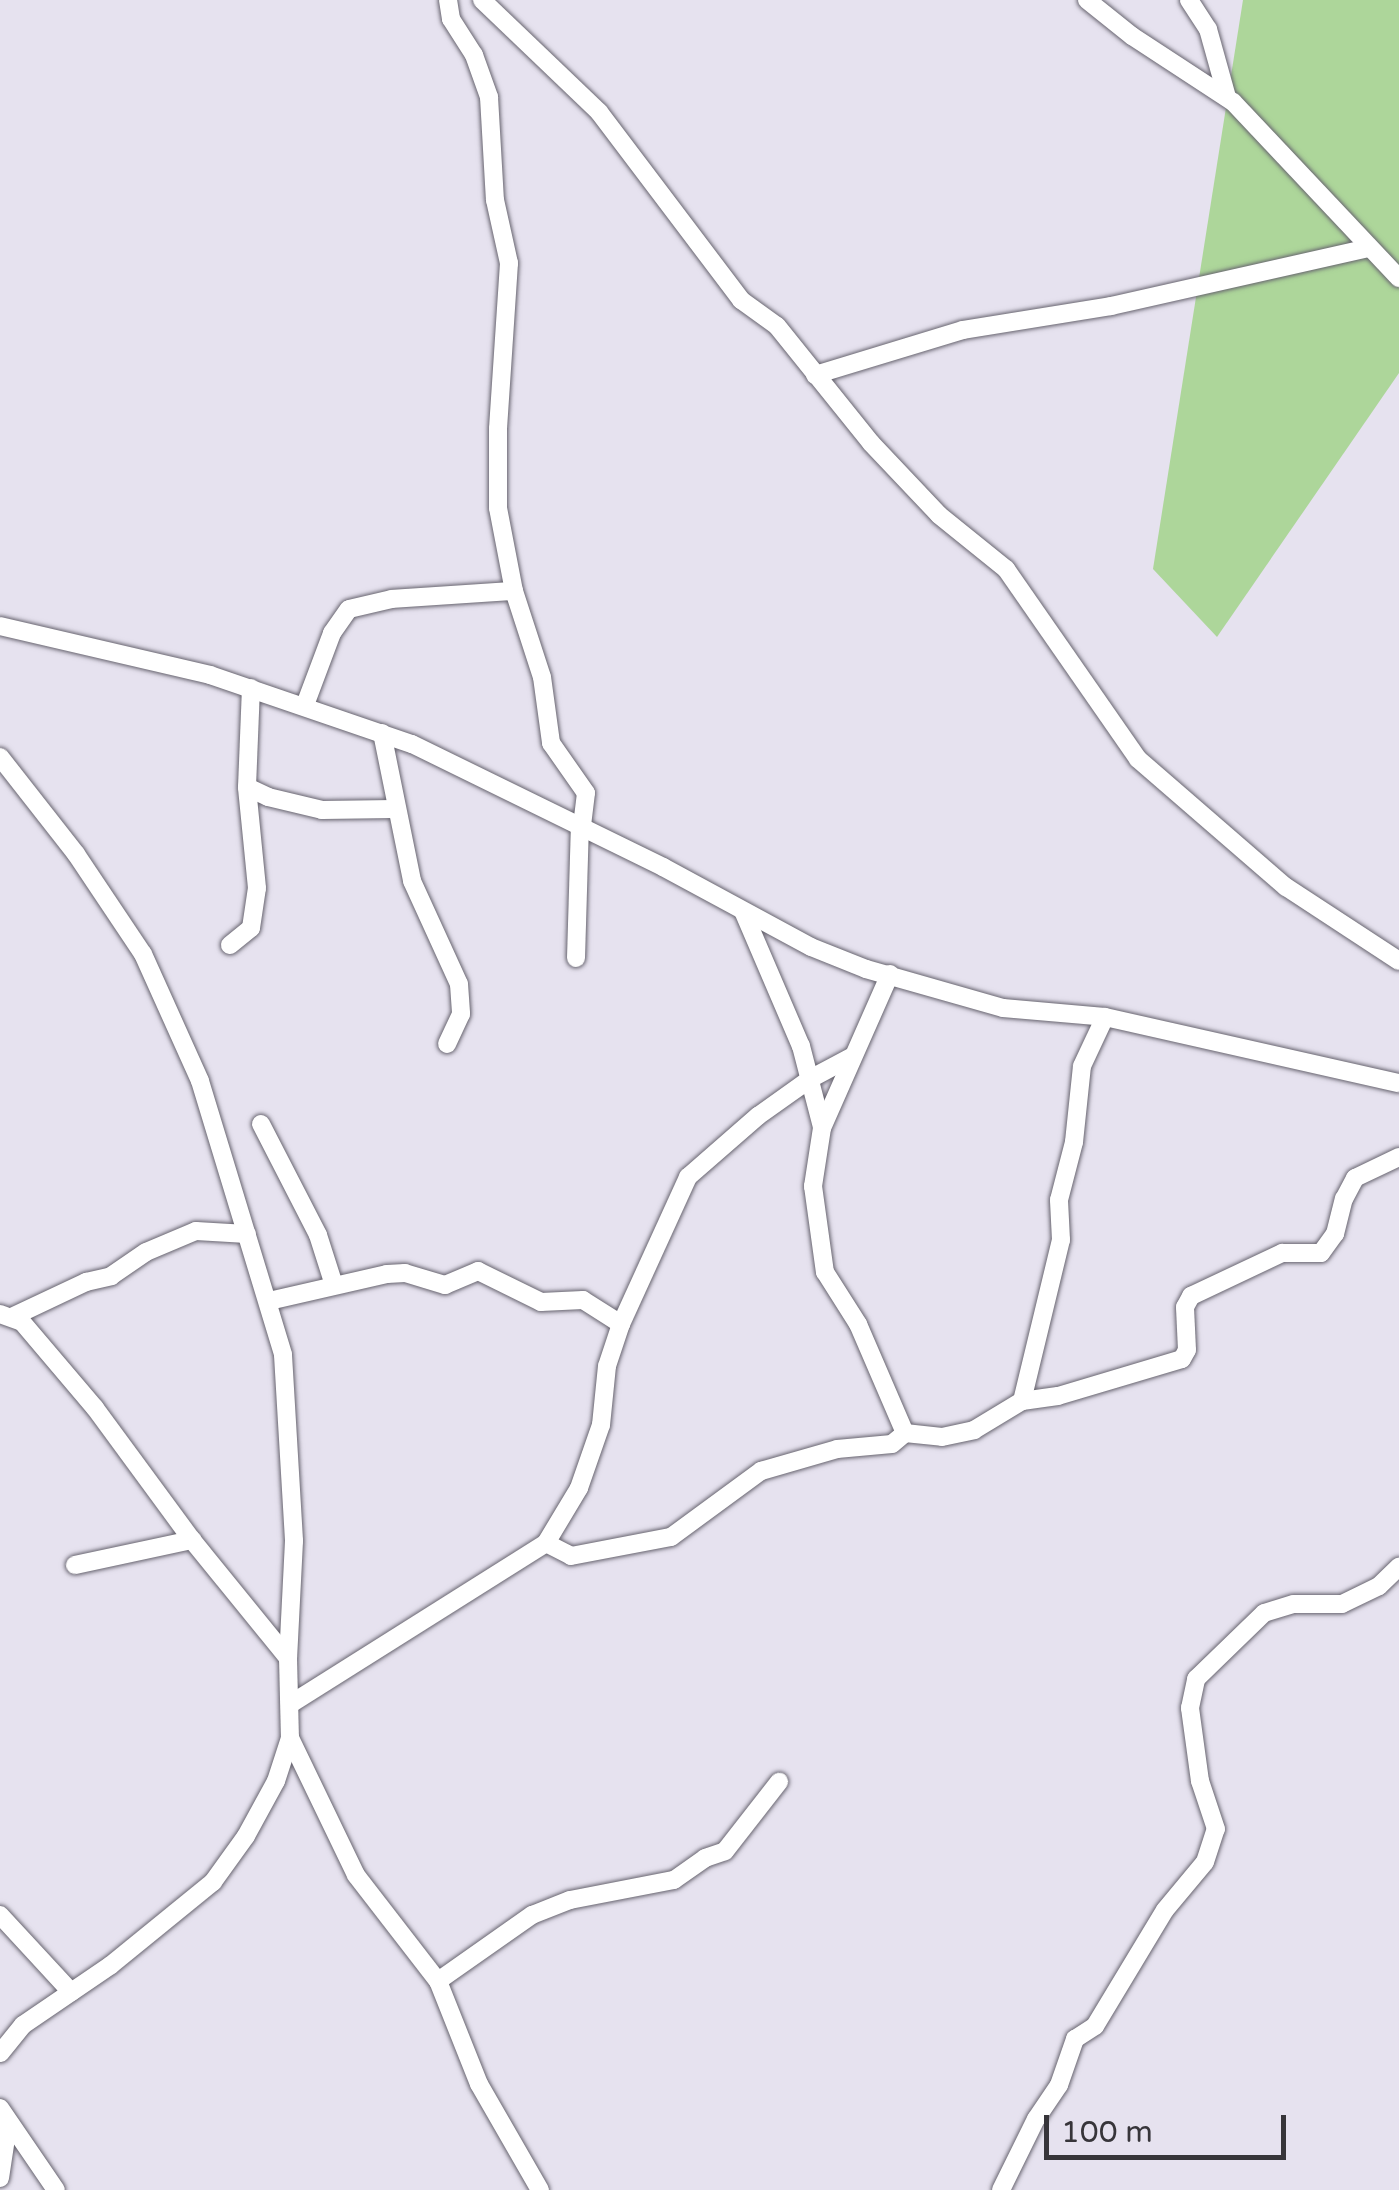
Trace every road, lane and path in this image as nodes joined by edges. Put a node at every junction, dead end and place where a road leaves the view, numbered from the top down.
1 (448, 0) edge
2 (482, 0) edge
3 (1087, 0) edge
4 (1189, 0) edge
5 (1226, 97) junction
6 (1368, 248) junction
7 (1399, 278) edge
8 (815, 375) junction
9 (514, 591) junction
10 (0, 626) edge
11 (251, 688) junction
12 (304, 705) junction
13 (382, 733) junction
14 (0, 757) edge
15 (247, 786) junction
16 (394, 809) junction
17 (581, 826) junction
18 (743, 912) junction
19 (230, 945) dead end
20 (576, 958) dead end
21 (1399, 960) edge
22 (890, 974) junction
23 (1105, 1016) junction
24 (447, 1044) dead end
25 (853, 1056) junction
26 (1399, 1075) edge
27 (810, 1079) junction
28 (1378, 1080) junction
29 (1399, 1083) edge
30 (261, 1124) dead end
31 (822, 1128) junction
32 (1399, 1157) edge
33 (247, 1234) junction
34 (334, 1285) junction
35 (269, 1302) junction
36 (7, 1315) edge
37 (621, 1324) junction
38 (1022, 1402) junction
39 (905, 1433) junction
40 (192, 1540) junction
41 (546, 1543) junction
42 (74, 1565) dead end
43 (1399, 1568) edge
44 (288, 1658) junction
45 (292, 1702) junction
46 (290, 1738) junction
47 (779, 1782) dead end
48 (0, 1915) edge
49 (438, 1982) junction
50 (71, 1992) junction
51 (0, 2053) edge
52 (4, 2129) edge
53 (0, 2178) edge
54 (56, 2190) edge
55 (540, 2190) edge
56 (1000, 2190) edge

1 - 9 street
2 - 8 street
3 - 5 street
4 - 5 street
5 - 6 street
6 - 7 street
6 - 8 street
8 - 21 street
9 - 12 street
9 - 17 street
10 - 11 street
11 - 12 street
11 - 15 street
12 - 13 street
13 - 16 street
13 - 17 street
14 - 33 street
15 - 16 street
15 - 19 street
16 - 24 street
17 - 18 street
17 - 20 street
18 - 22 street
18 - 27 street
22 - 23 street
22 - 25 street
23 - 28 street
23 - 38 street
25 - 27 street
25 - 31 street
26 - 28 street
27 - 31 street
27 - 37 street
28 - 29 street
30 - 34 street
31 - 39 street
32 - 38 street
33 - 35 street
33 - 36 street
34 - 35 street
34 - 37 street
35 - 44 street
36 - 40 street
37 - 41 street
38 - 39 street
39 - 41 street
40 - 42 street
40 - 44 street
41 - 45 street
43 - 56 street
44 - 45 street
45 - 46 street
46 - 49 street
46 - 50 street
47 - 49 street
48 - 50 street
49 - 55 street
50 - 51 street
52 - 53 street
52 - 54 street

